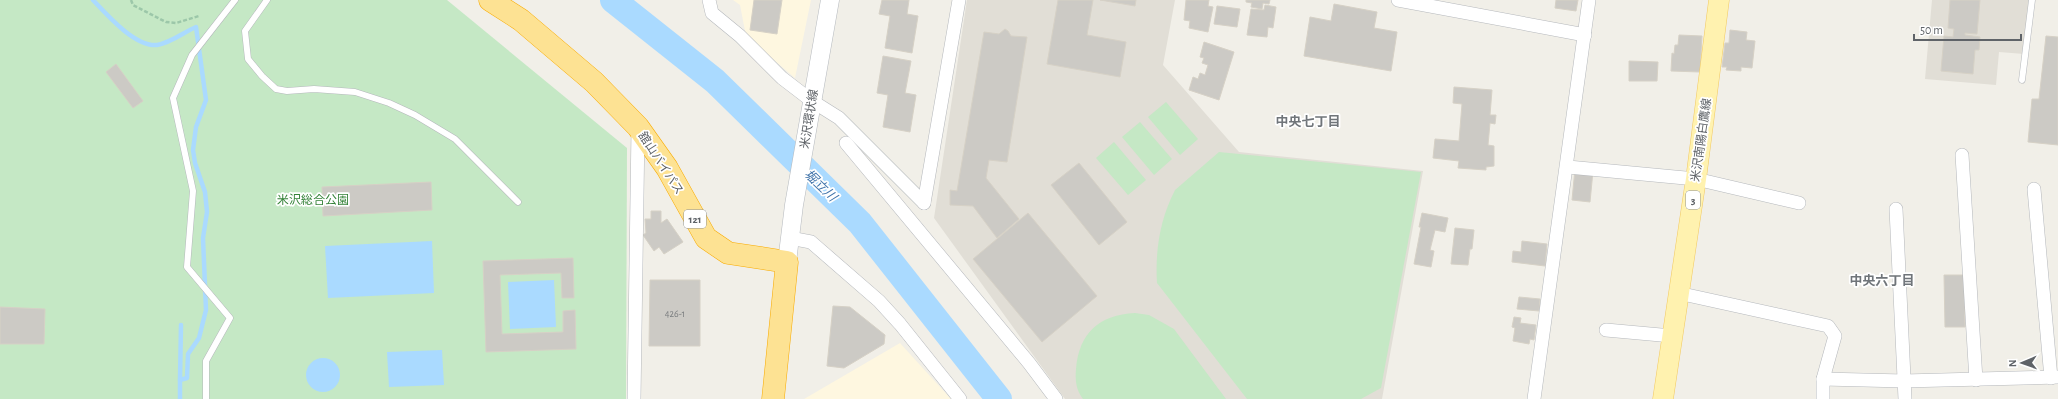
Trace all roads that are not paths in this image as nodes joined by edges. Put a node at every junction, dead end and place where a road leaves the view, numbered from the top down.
1 (235, 0) edge
2 (267, 0) edge
3 (490, 0) edge
4 (709, 0) edge
5 (830, 0) edge
6 (959, 0) edge
7 (1398, 0) edge
8 (1589, 0) edge
9 (1719, 0) edge
10 (2032, 0) edge
11 (1585, 35) junction
12 (2022, 80) dead end
13 (812, 101) junction
14 (638, 127) junction
15 (846, 143) dead end
16 (1962, 155) dead end
17 (1568, 167) junction
18 (1696, 179) junction
19 (2034, 189) dead end
20 (518, 202) dead end
21 (1799, 203) dead end
22 (1896, 209) dead end
23 (790, 238) junction
24 (787, 262) junction
25 (1678, 293) junction
26 (1606, 330) dead end
27 (1672, 336) junction
28 (2054, 378) edge
29 (1823, 379) junction
30 (1976, 380) junction
31 (1904, 381) junction
32 (206, 399) edge
33 (634, 399) edge
34 (773, 399) edge
35 (960, 399) edge
36 (1056, 399) edge
37 (1534, 399) edge
38 (1663, 399) edge
39 (1823, 399) edge
40 (1905, 399) edge

1 - 32 lane
2 - 20 lane
3 - 14 highway, 舘山バイパス / 121
4 - 13 street
5 - 13 main road, 米沢環状線
6 - 13 street
7 - 11 street
8 - 11 street
9 - 18 main road, 米沢南陽白鷹線 / 3
10 - 12 lane
11 - 17 street
13 - 23 main road, 米沢環状線
14 - 24 highway, 舘山バイパス / 121
14 - 33 street
15 - 36 street
16 - 30 street
17 - 18 street
17 - 37 street
18 - 21 street
18 - 25 main road, 米沢南陽白鷹線 / 3
19 - 28 street
22 - 31 street
23 - 24 main road, 米沢環状線
23 - 35 street
24 - 34 highway
25 - 27 main road, 米沢南陽白鷹線 / 3
25 - 29 street
26 - 27 street
27 - 38 main road, 米沢南陽白鷹線 / 3
28 - 30 street
29 - 31 street
29 - 39 street
30 - 31 street
31 - 40 street

